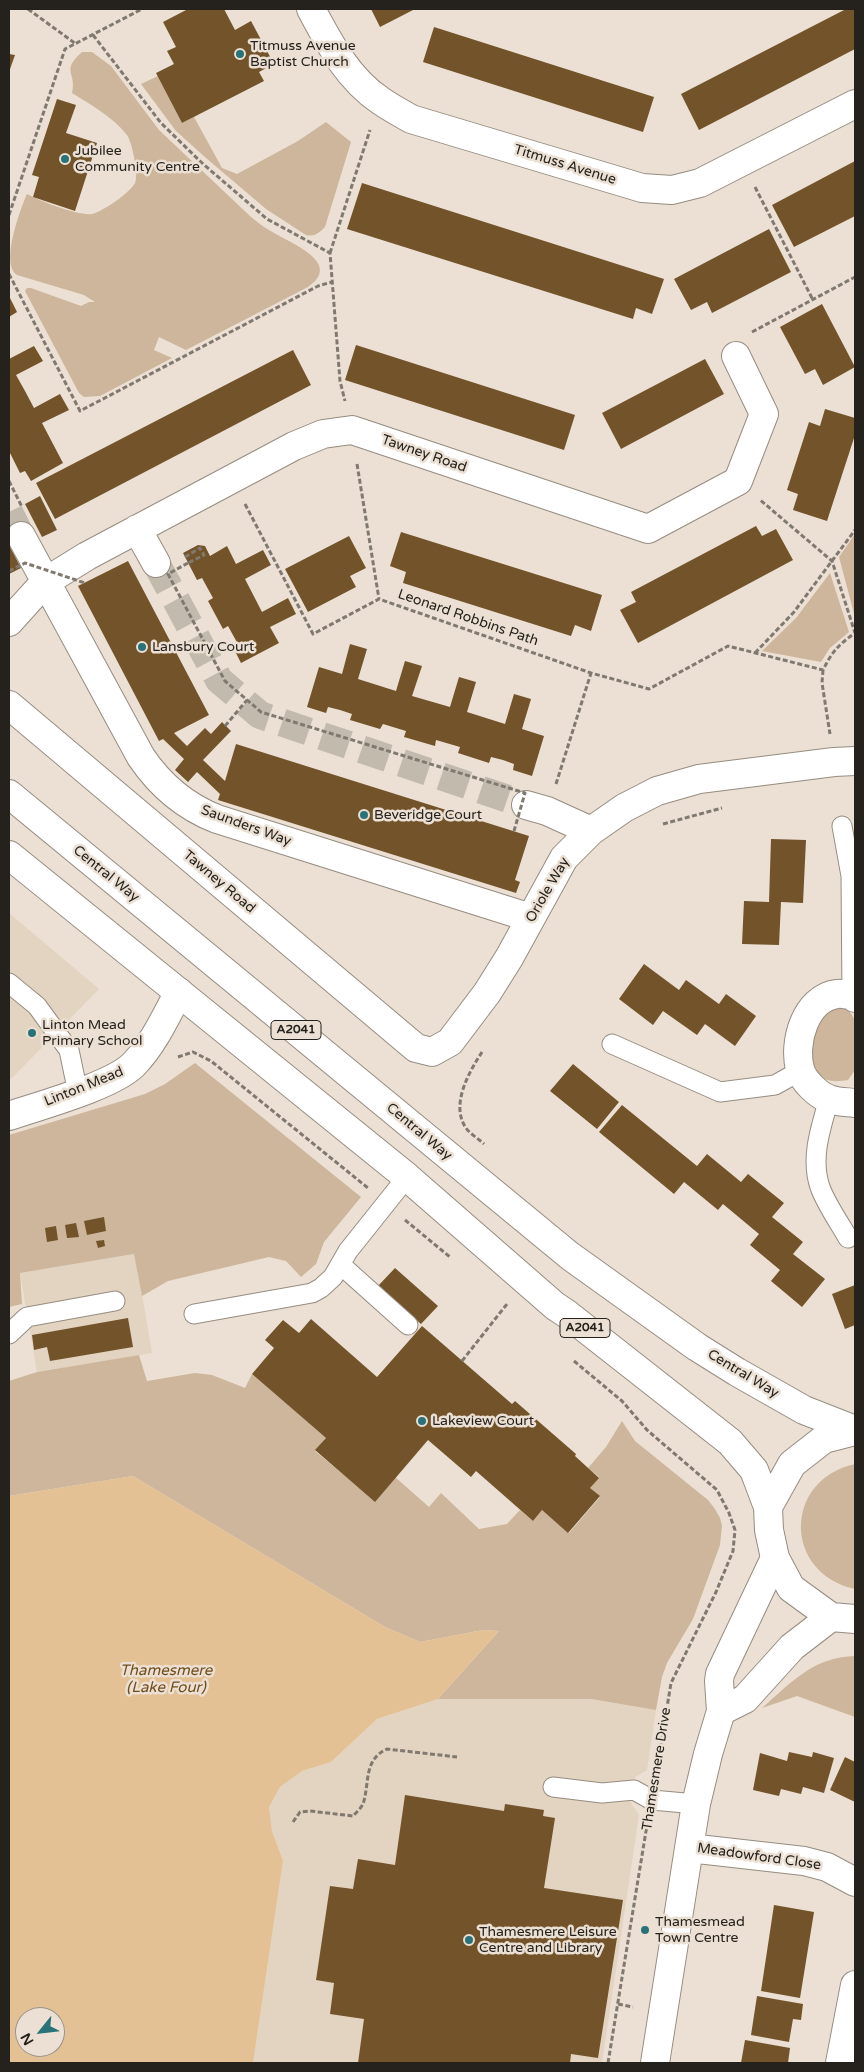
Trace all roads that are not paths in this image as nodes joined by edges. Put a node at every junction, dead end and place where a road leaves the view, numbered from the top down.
1 (311, 9) edge
2 (855, 104) edge
3 (736, 356) road end
4 (24, 525) tunnel mouth
5 (137, 529) junction
6 (156, 563) tunnel mouth
7 (45, 582) junction
8 (9, 622) edge
9 (9, 705) edge
10 (845, 761) edge
11 (9, 794) edge
12 (536, 808) tunnel mouth
13 (842, 826) dead end
14 (591, 831) junction
15 (9, 855) edge
16 (531, 918) junction
17 (9, 983) edge
18 (179, 992) junction
19 (854, 997) edge
20 (612, 1044) dead end
21 (432, 1052) joint
22 (800, 1071) junction
23 (78, 1092) junction
24 (829, 1099) junction
25 (855, 1103) edge
26 (9, 1116) edge
27 (407, 1177) junction
28 (848, 1238) dead end
29 (341, 1265) junction
30 (115, 1301) dead end
31 (194, 1314) dead end
32 (408, 1325) dead end
33 (9, 1334) edge
34 (855, 1431) edge
35 (768, 1507) junction
36 (775, 1558) junction
37 (843, 1618) edge
38 (721, 1711) junction
39 (553, 1787) dead end
40 (696, 1804) junction
41 (689, 1848) junction
42 (855, 1882) edge
43 (855, 1985) edge
44 (655, 2063) edge
45 (840, 2063) edge

1 - 2 street, Titmuss Avenue
3 - 5 street, Tawney Road
4 - 7 street, Saunders Way
5 - 6 street
5 - 7 street, Tawney Road
7 - 8 street, Tawney Road
7 - 16 street, Saunders Way
9 - 21 street, Tawney Road
10 - 14 street, Oriole Way
11 - 34 street, Central Way / A2041
12 - 14 street
13 - 19 lane
14 - 16 street, Oriole Way
15 - 18 street, A2041
16 - 21 street, Oriole Way
17 - 23 lane
18 - 23 street, Linton Mead
18 - 27 street, A2041
19 - 22 street
20 - 22 lane
22 - 24 street
23 - 26 street, Linton Mead
24 - 25 street
24 - 28 lane
27 - 29 lane
27 - 35 street, A2041
29 - 31 lane
29 - 32 lane
30 - 33 lane
34 - 35 street, Central Way
35 - 36 street, A2041
36 - 37 street, A2041
36 - 38 street
37 - 38 street
38 - 40 street
39 - 40 lane
40 - 41 street
41 - 42 street, Meadowford Close
41 - 44 street
43 - 45 street

